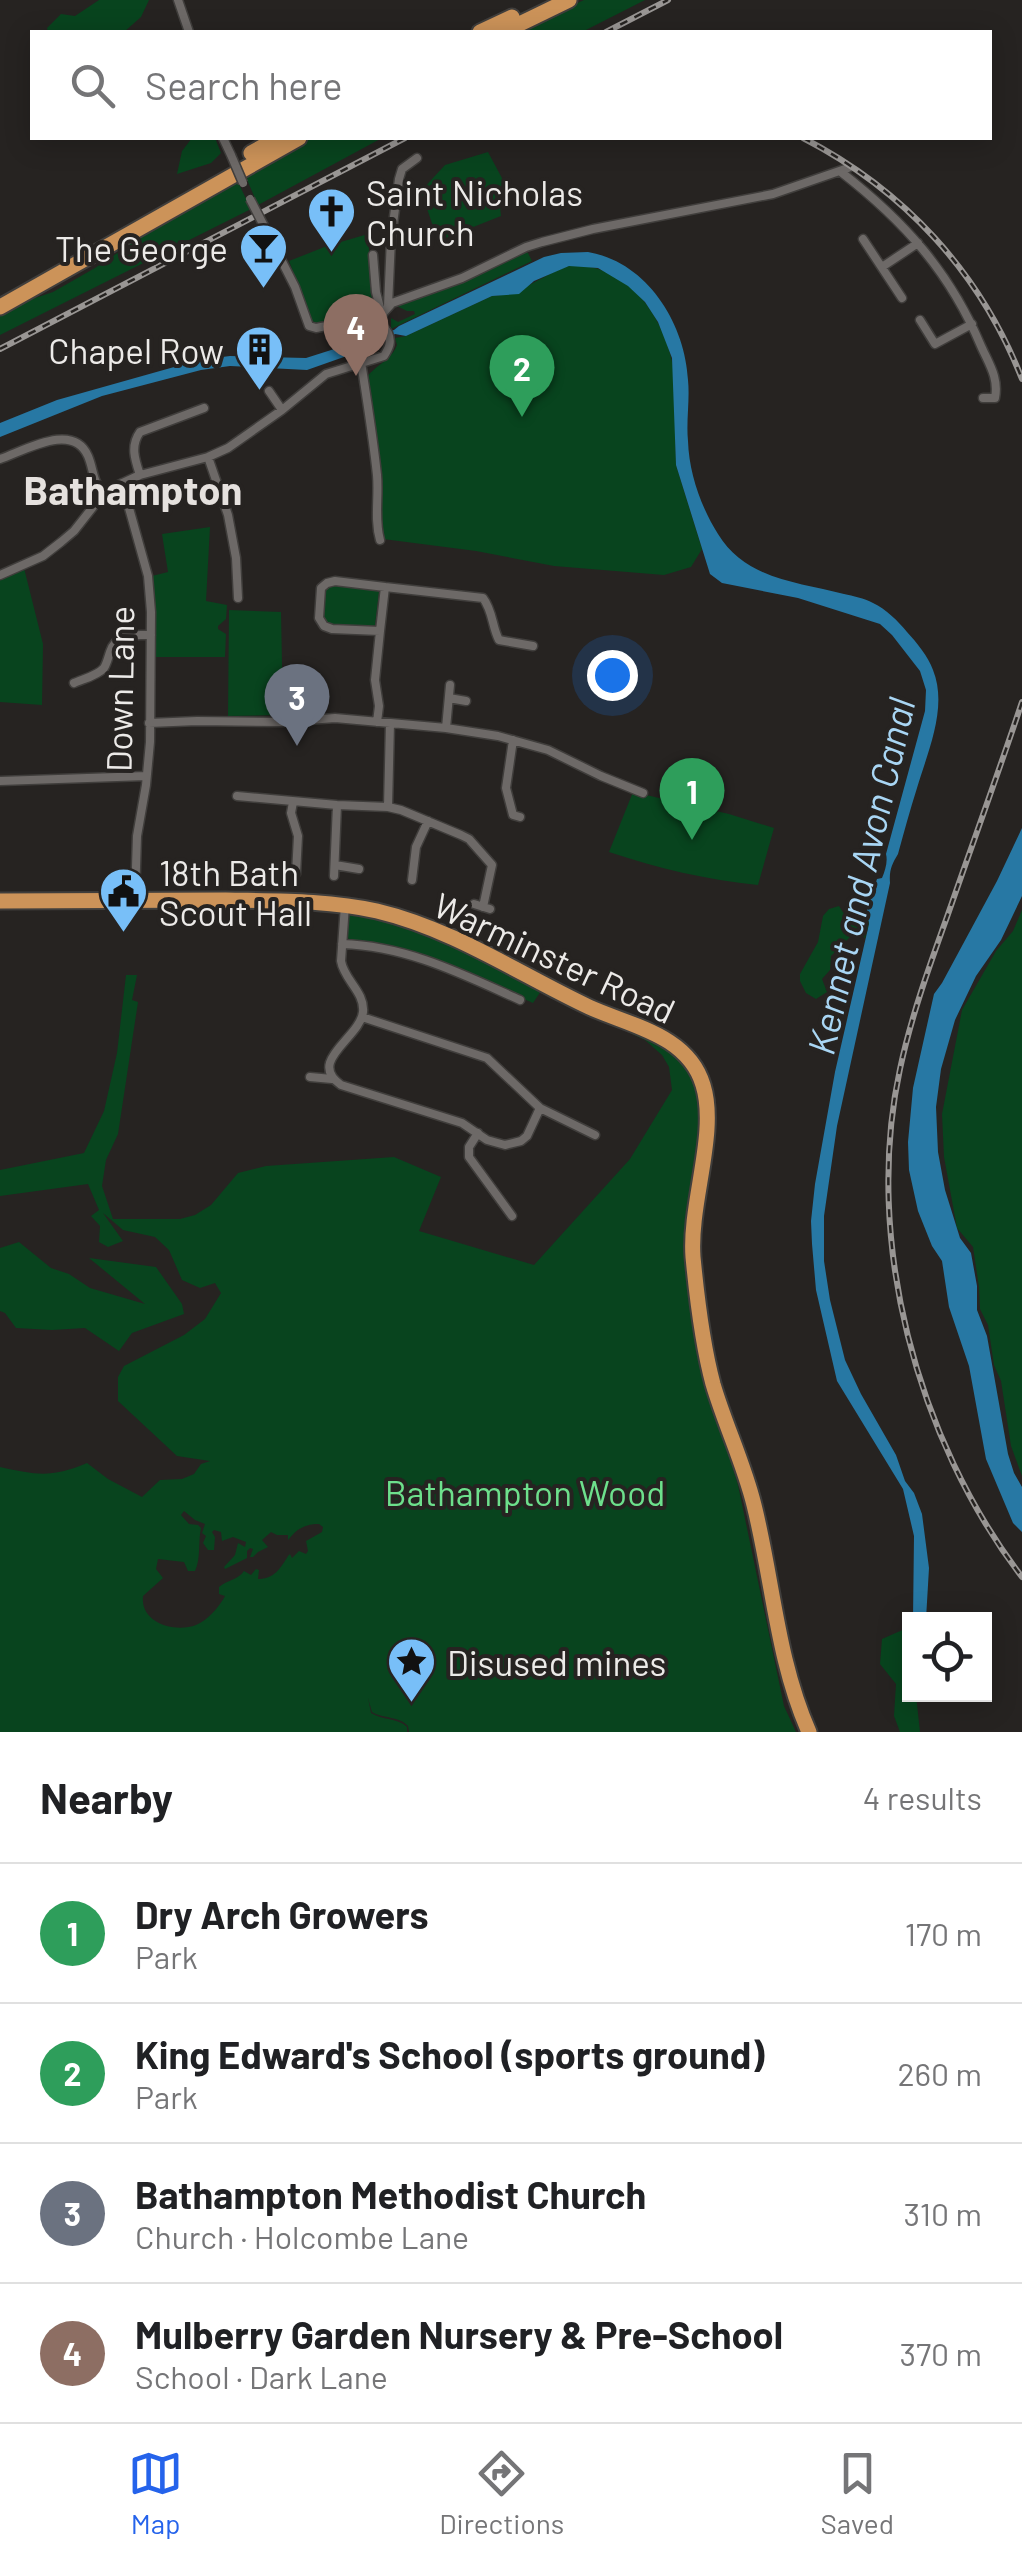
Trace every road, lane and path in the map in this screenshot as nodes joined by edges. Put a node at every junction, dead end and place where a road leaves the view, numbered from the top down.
1 (178, 0) edge
2 (546, 0) edge
3 (569, 0) edge
4 (188, 30) edge
5 (484, 30) edge
6 (507, 30) edge
7 (223, 140) edge
8 (274, 140) edge
9 (295, 140) edge
10 (416, 158) dead end
11 (863, 239) dead end
12 (918, 243) junction
13 (373, 255) dead end
14 (882, 267) junction
15 (0, 296) edge
16 (902, 298) dead end
17 (388, 306) junction
18 (0, 307) edge
19 (920, 320) dead end
20 (381, 322) junction
21 (972, 324) junction
22 (362, 362) junction
23 (269, 391) dead end
24 (984, 398) dead end
25 (204, 408) dead end
26 (282, 410) junction
27 (208, 458) junction
28 (0, 460) edge
29 (140, 476) junction
30 (122, 483) junction
31 (104, 493) junction
32 (380, 540) dead end
33 (0, 574) edge
34 (385, 587) junction
35 (238, 598) dead end
36 (380, 631) junction
37 (151, 636) junction
38 (533, 646) dead end
39 (74, 684) dead end
40 (450, 685) dead end
41 (449, 698) junction
42 (466, 701) dead end
43 (377, 722) junction
44 (390, 723) junction
45 (150, 724) junction
46 (446, 728) junction
47 (513, 740) junction
48 (146, 776) junction
49 (0, 781) edge
50 (644, 793) dead end
51 (243, 800) dead end
52 (293, 802) junction
53 (338, 806) junction
54 (388, 806) junction
55 (500, 811) dead end
56 (428, 821) junction
57 (334, 865) junction
58 (358, 870) dead end
59 (409, 873) dead end
60 (296, 874) dead end
61 (334, 876) dead end
62 (136, 900) junction
63 (0, 902) edge
64 (344, 905) junction
65 (482, 907) dead end
66 (342, 944) junction
67 (520, 1000) dead end
68 (362, 1017) junction
69 (310, 1077) dead end
70 (332, 1079) junction
71 (540, 1108) junction
72 (478, 1134) junction
73 (595, 1134) dead end
74 (512, 1216) dead end
75 (809, 1732) edge

1 - 4 street
2 - 5 highway
3 - 6 highway
7 - 20 street, bridge
8 - 15 highway
9 - 18 highway
10 - 17 street
11 - 14 street
12 - 14 street
12 - 17 street
12 - 21 street
13 - 20 street
14 - 16 street
17 - 20 street
19 - 21 street
20 - 22 street
21 - 24 street
22 - 26 street
22 - 32 street
23 - 26 street
25 - 29 street
26 - 27 street
27 - 29 street
27 - 35 street
28 - 31 street
29 - 30 street
30 - 31 street
30 - 37 street, Down Lane
31 - 33 street
34 - 36 street
34 - 36 street
34 - 38 street
36 - 43 street
37 - 39 street
37 - 45 street, Down Lane
40 - 41 street
41 - 42 street
41 - 46 street
43 - 44 street
43 - 45 street
44 - 46 street
44 - 54 street
45 - 48 street, Down Lane
46 - 47 street
47 - 50 street
47 - 55 street
48 - 49 street
48 - 62 street, Down Lane
51 - 52 street
52 - 53 street
52 - 60 street
53 - 54 street
53 - 57 street
54 - 56 street
56 - 59 street
56 - 65 street
57 - 58 street
57 - 61 street
62 - 63 highway, Warminster Road
62 - 64 highway, Warminster Road
64 - 66 street
64 - 75 highway, Warminster Road
66 - 67 street
66 - 68 street
68 - 70 street
68 - 71 street
69 - 70 street
70 - 72 street
71 - 72 street
71 - 73 street
72 - 74 street

